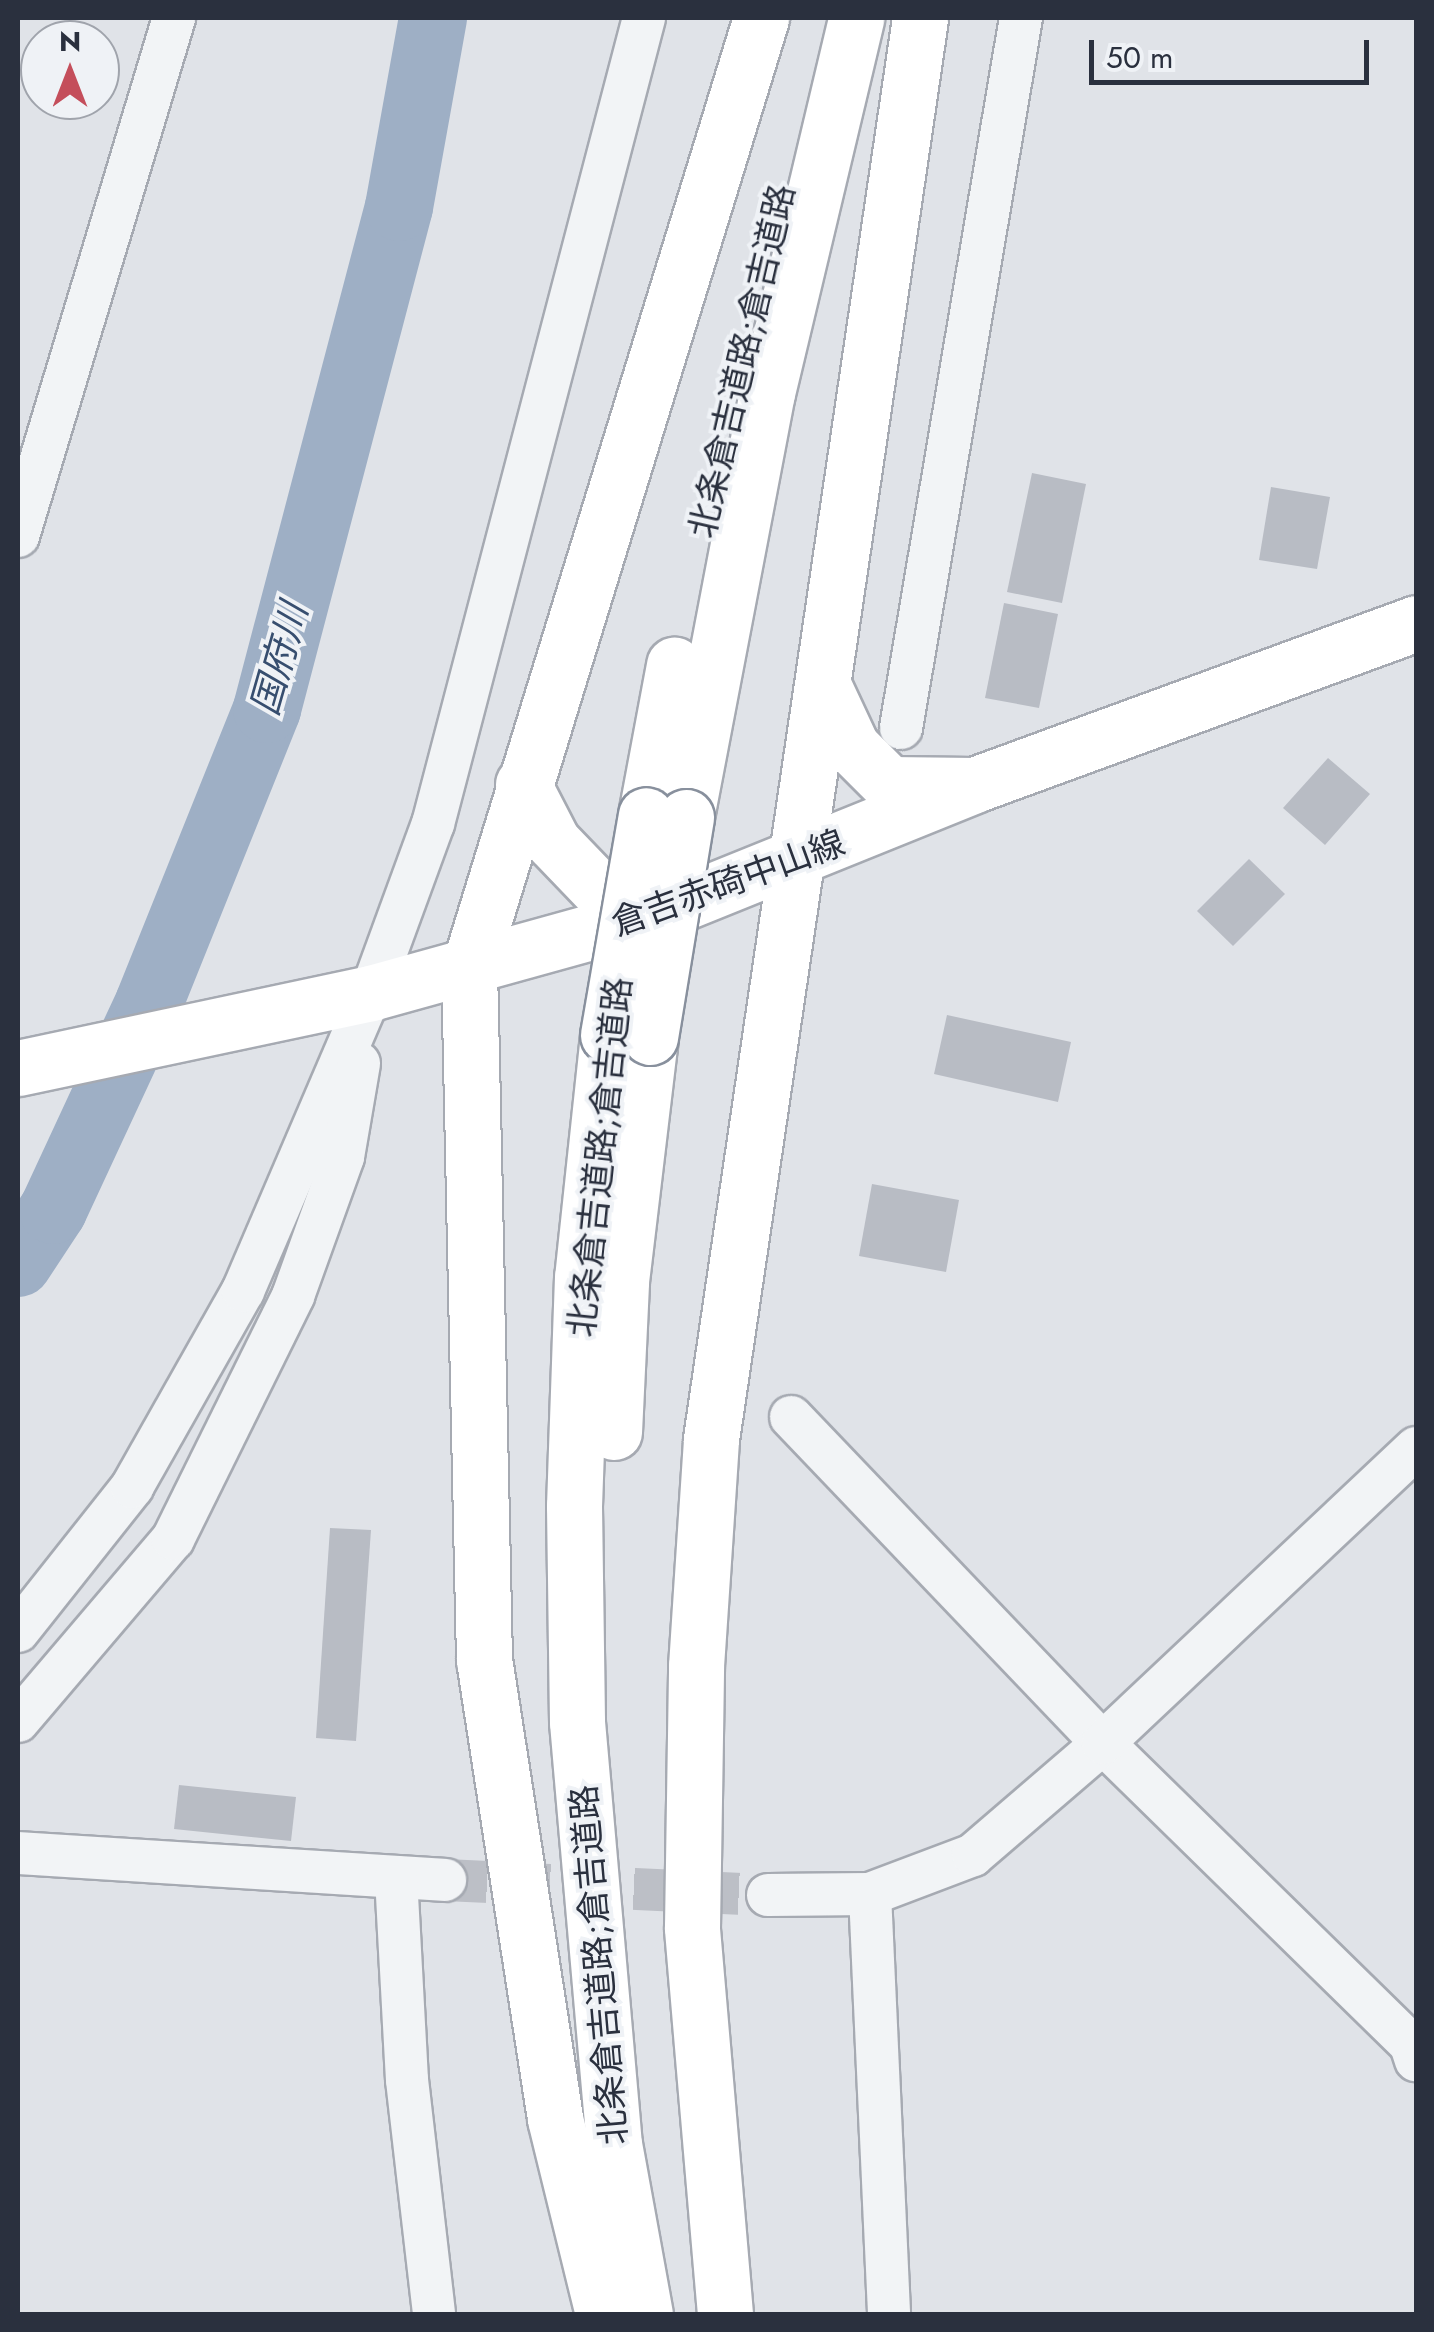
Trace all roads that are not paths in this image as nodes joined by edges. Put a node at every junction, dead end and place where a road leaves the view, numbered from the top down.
1 (174, 18) edge
2 (644, 18) edge
3 (760, 18) edge
4 (823, 18) edge
5 (856, 18) edge
6 (920, 18) edge
7 (1021, 18) edge
8 (18, 536) edge
9 (1416, 623) edge
10 (824, 687) junction
11 (901, 728) dead end
12 (523, 784) junction
13 (974, 785) junction
14 (666, 816) junction
15 (797, 862) junction
16 (655, 914) junction
17 (468, 968) junction
18 (347, 998) junction
19 (629, 1036) junction
20 (18, 1068) edge
21 (791, 1417) dead end
22 (1416, 1448) edge
23 (18, 1631) edge
24 (18, 1722) edge
25 (1103, 1743) junction
26 (18, 1853) edge
27 (396, 1877) junction
28 (445, 1880) tunnel mouth
29 (870, 1894) junction
30 (768, 1895) tunnel mouth
31 (1416, 2060) edge
32 (434, 2314) edge
33 (603, 2314) edge
34 (645, 2314) edge
35 (677, 2314) edge
36 (725, 2314) edge
37 (889, 2314) edge

1 - 8 street
2 - 18 street
3 - 12 main road
4 - 14 main road, 北条倉吉道路;倉吉道路
5 - 14 main road, 北条倉吉道路;倉吉道路
6 - 10 main road
7 - 11 street
9 - 13 main road, 倉吉赤碕中山線
10 - 13 main road
10 - 15 main road
12 - 16 main road
12 - 17 main road
13 - 15 main road, 倉吉赤碕中山線
14 - 19 main road, 北条倉吉道路;倉吉道路, bridge
15 - 16 main road, 倉吉赤碕中山線
15 - 36 main road
16 - 17 main road, 倉吉赤碕中山線
17 - 18 main road, 倉吉赤碕中山線
17 - 33 main road
18 - 20 main road, 倉吉赤碕中山線
18 - 23 street
18 - 24 street
19 - 34 main road, 北条倉吉道路;倉吉道路
19 - 35 main road, 北条倉吉道路;倉吉道路
21 - 25 street
22 - 25 street
25 - 29 street
25 - 31 street
26 - 27 street
27 - 28 street
27 - 32 street
29 - 30 street
29 - 37 street

